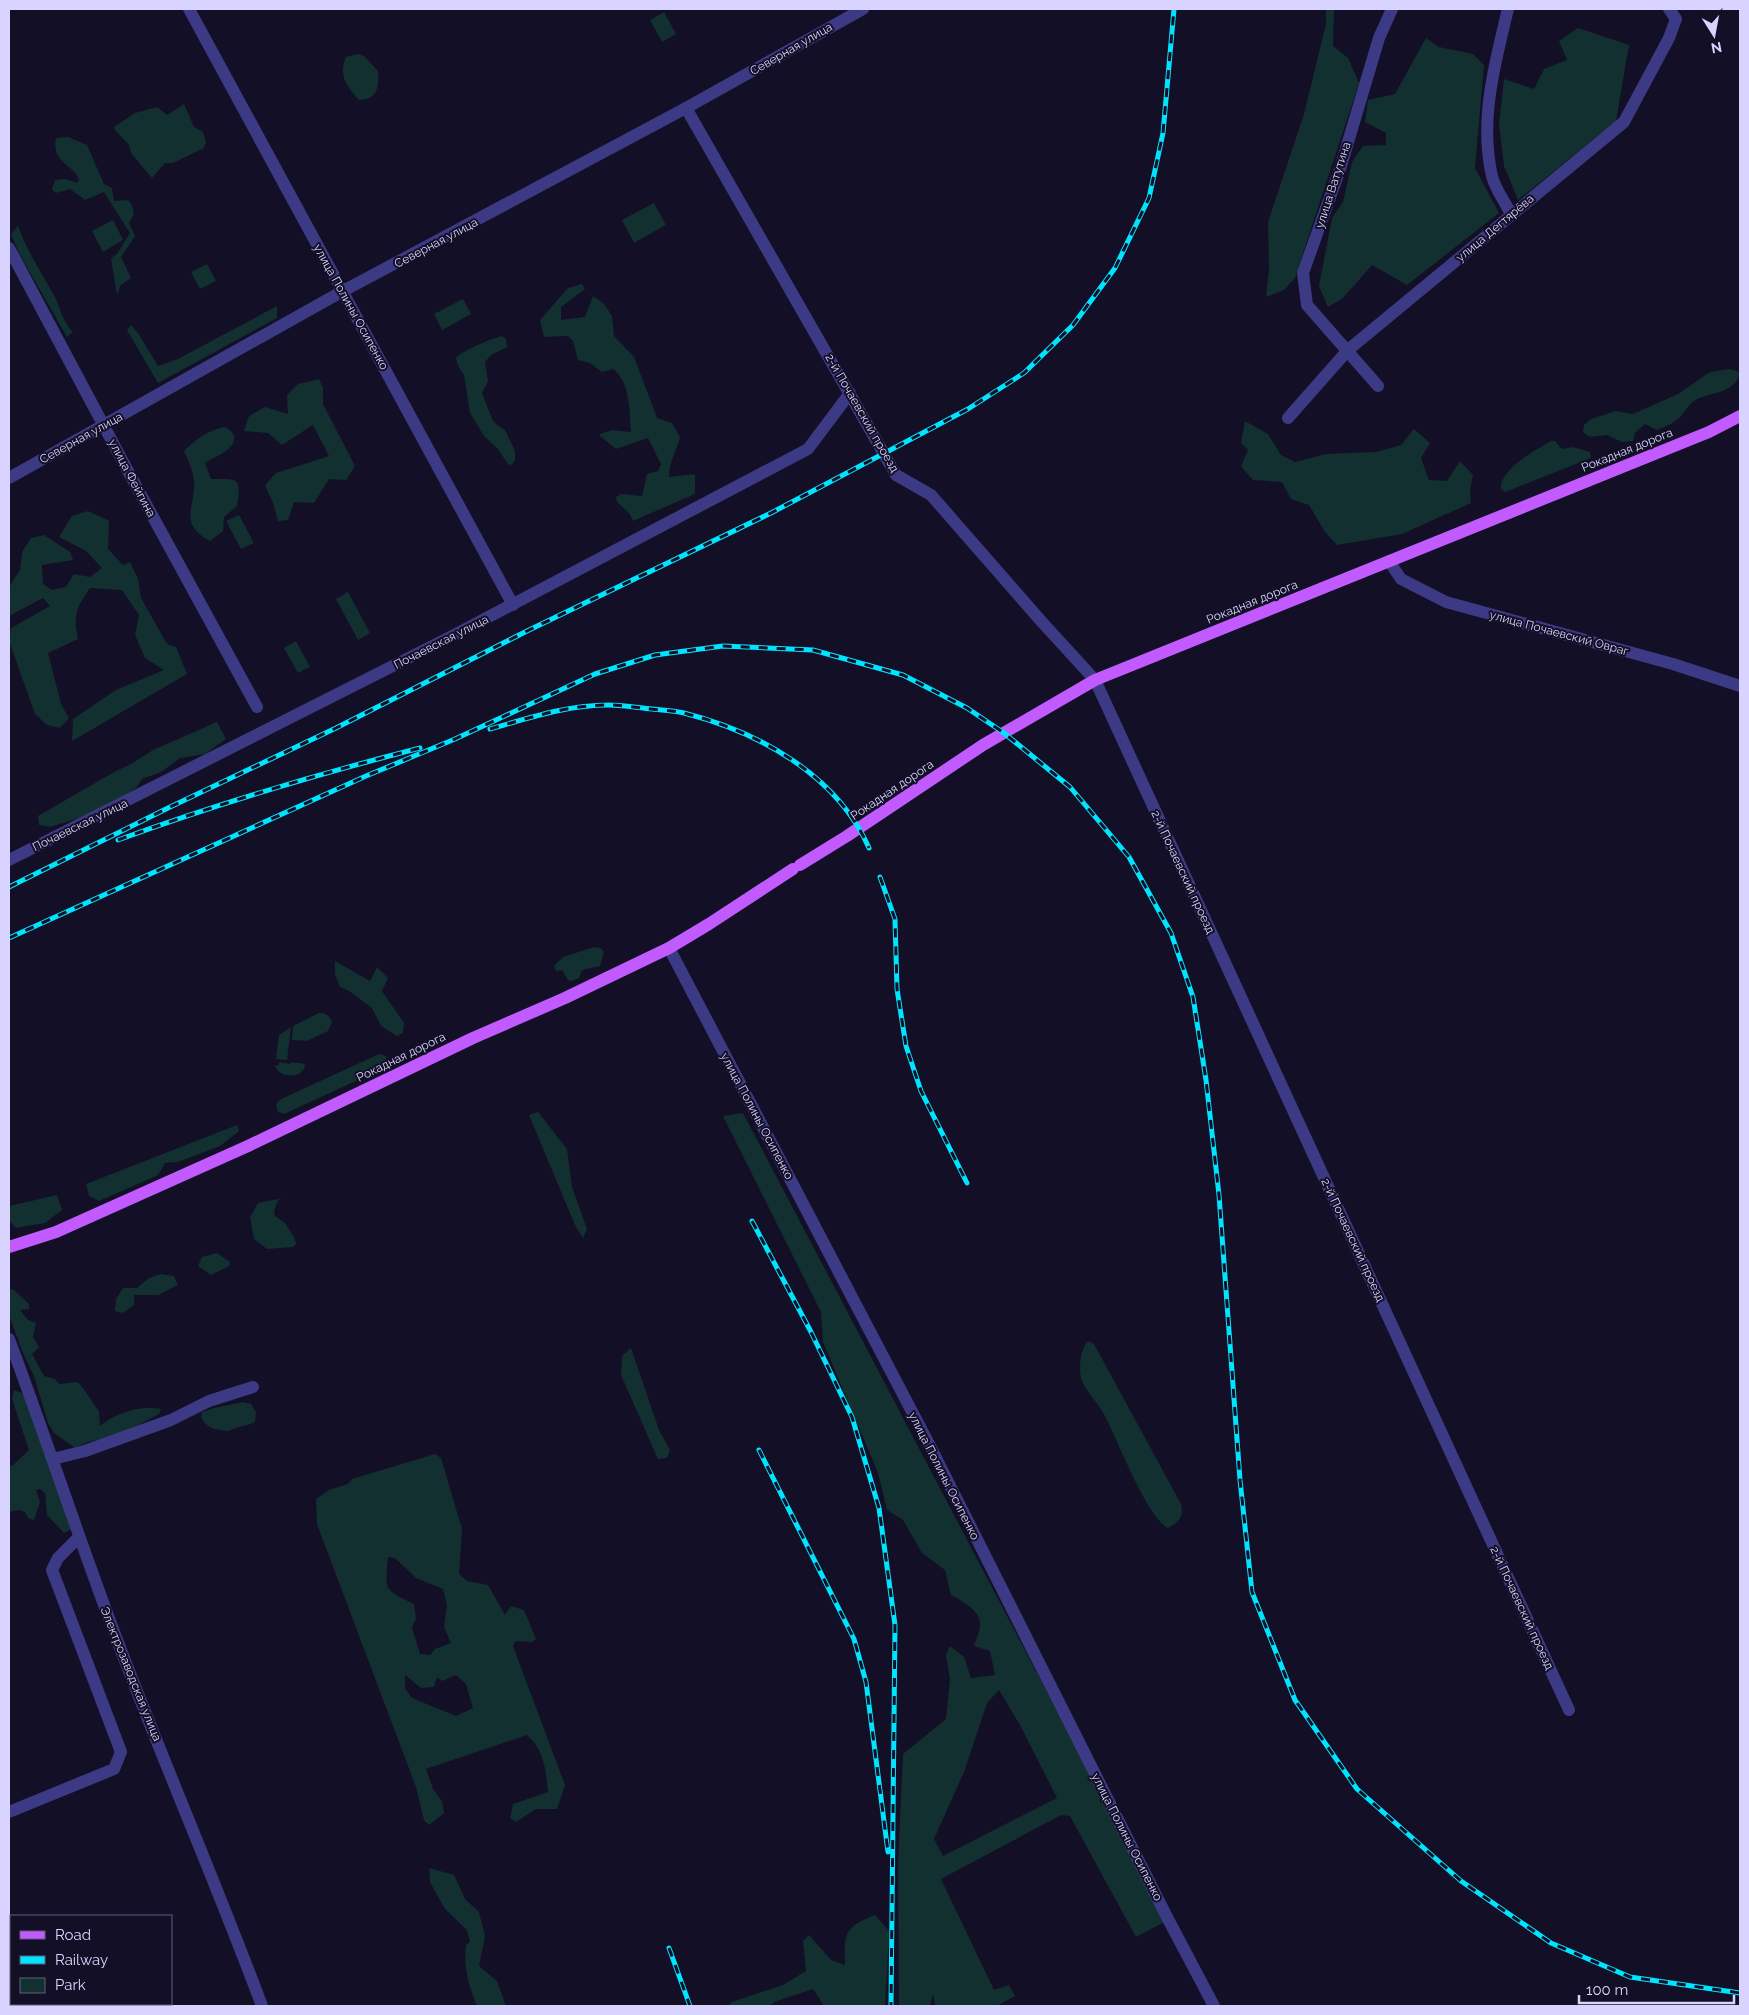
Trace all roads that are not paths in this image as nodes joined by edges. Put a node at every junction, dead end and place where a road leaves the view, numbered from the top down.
1 (189, 9) edge
2 (863, 9) edge
3 (1392, 9) edge
4 (1508, 9) edge
5 (1672, 14) edge
6 (686, 108) junction
7 (1511, 214) junction
8 (9, 248) edge
9 (343, 292) junction
10 (1348, 350) junction
11 (1378, 386) dead end
12 (850, 393) junction
13 (1740, 416) edge
14 (1288, 418) dead end
15 (104, 424) junction
16 (9, 478) edge
17 (1389, 561) junction
18 (513, 605) junction
19 (1095, 680) junction
20 (1740, 686) edge
21 (257, 707) dead end
22 (9, 860) edge
23 (669, 948) junction
24 (9, 1246) edge
25 (9, 1339) edge
26 (253, 1387) dead end
27 (53, 1459) junction
28 (78, 1538) junction
29 (1569, 1710) dead end
30 (9, 1812) edge
31 (262, 2006) edge
32 (1214, 2006) edge

1 - 9 street, улица Полины Осипенко
2 - 6 street, Северная улица
3 - 10 street, улица Ватутина
4 - 7 street
5 - 7 street, улица Дегтярёва
6 - 9 street, Северная улица
6 - 12 street, 2-й Почаевский проезд
7 - 10 street, улица Дегтярёва
8 - 15 street, улица Фейгина
9 - 15 street, Северная улица
9 - 18 street, улица Полины Осипенко
10 - 11 street, улица Ватутина
10 - 14 street, улица Дегтярёва
12 - 18 street, Почаевская улица
12 - 19 street, 2-й Почаевский проезд
13 - 17 main road, Рокадная дорога
15 - 16 street, Северная улица
15 - 21 street, улица Фейгина
17 - 19 main road, Рокадная дорога
17 - 20 street, улица Почаевский Овраг
18 - 22 street, Почаевская улица
19 - 23 main road, Рокадная дорога
19 - 29 street, 2-й Почаевский проезд
23 - 24 main road, Рокадная дорога
23 - 32 street, улица Полины Осипенко
25 - 27 street, Электрозаводская улица
26 - 27 street
27 - 28 street, Электрозаводская улица
28 - 30 street
28 - 31 street, Электрозаводская улица

